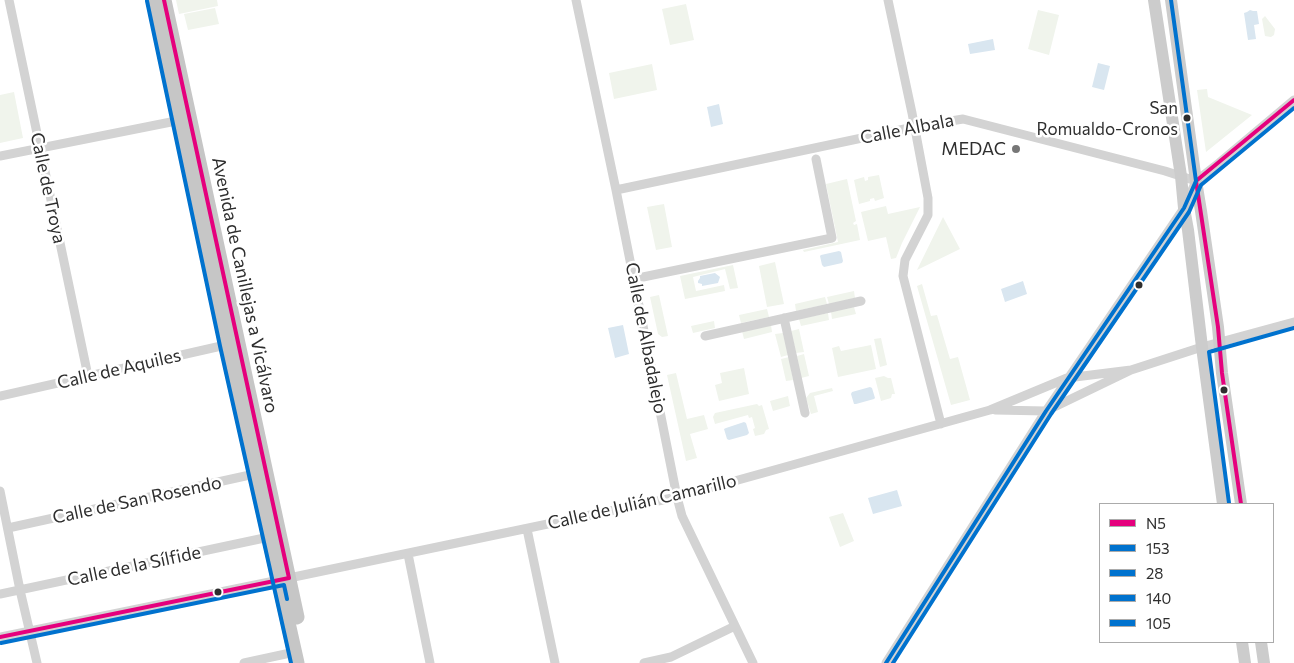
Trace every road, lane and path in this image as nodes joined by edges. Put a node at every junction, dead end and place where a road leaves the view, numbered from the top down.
1 (9, 0) edge
2 (153, 0) edge
3 (164, 0) edge
4 (576, 0) edge
5 (888, 0) edge
6 (1154, 0) edge
7 (1171, 0) edge
8 (1294, 100) edge
9 (184, 119) junction
10 (914, 127) junction
11 (40, 148) junction
12 (0, 156) edge
13 (816, 159) dead end
14 (1180, 176) junction
15 (1196, 181) junction
16 (616, 190) junction
17 (1184, 208) junction
18 (643, 277) dead end
19 (861, 301) dead end
20 (784, 318) junction
21 (1294, 322) edge
22 (705, 336) dead end
23 (232, 343) junction
24 (1220, 343) junction
25 (1202, 347) junction
26 (1131, 370) junction
27 (88, 376) junction
28 (1067, 378) junction
29 (0, 396) edge
30 (990, 410) junction
31 (1046, 411) junction
32 (805, 413) dead end
33 (941, 424) junction
34 (261, 473) junction
35 (0, 491) edge
36 (677, 497) junction
37 (1223, 503) edge
38 (1241, 503) edge
39 (8, 528) junction
40 (527, 529) junction
41 (268, 537) junction
42 (408, 554) junction
43 (284, 579) junction
44 (20, 590) junction
45 (0, 594) edge
46 (735, 626) junction
47 (30, 631) junction
48 (0, 637) edge
49 (1242, 643) edge
50 (1261, 643) edge
51 (296, 658) edge
52 (37, 663) edge
53 (244, 663) edge
54 (307, 663) edge
55 (430, 663) edge
56 (555, 663) edge
57 (644, 663) edge
58 (753, 663) edge
59 (886, 663) edge
60 (1245, 663) edge
61 (1264, 663) edge

1 - 11 street, Calle de Troya
2 - 9 main road, Avenida de Canillejas a Vicálvaro
3 - 9 main road, Avenida de Canillejas a Vicálvaro
4 - 16 street, Calle de Albadalejo
5 - 10 street
6 - 14 main road
7 - 15 main road
8 - 15 street
9 - 11 street
9 - 23 main road, Avenida de Canillejas a Vicálvaro
10 - 14 street, Calle Albala
10 - 16 street, Calle Albala
10 - 33 street
11 - 12 street
11 - 27 street, Calle de Troya
13 - 18 street
14 - 15 street, Calle Albala
14 - 17 main road
15 - 17 street
15 - 24 main road
16 - 36 street, Calle de Albadalejo
17 - 25 main road
17 - 28 street
19 - 20 street
20 - 22 street
20 - 32 street
21 - 24 street, Calle de Julián Camarillo
23 - 27 street, Calle de Aquiles
23 - 34 main road, Avenida de Canillejas a Vicálvaro
24 - 25 street, Calle de Julián Camarillo
24 - 38 main road
25 - 26 street, Calle de Julián Camarillo
25 - 37 main road
26 - 28 street, Calle de Julián Camarillo
26 - 31 street, Calle de Julián Camarillo
27 - 29 street, Calle de Aquiles
28 - 30 street, Calle de Julián Camarillo
28 - 31 street
30 - 31 street, Calle de Julián Camarillo
30 - 33 street, Calle de Julián Camarillo
31 - 59 street
33 - 36 street, Calle de Julián Camarillo
34 - 39 street, Calle de San Rosendo
34 - 41 main road, Avenida de Canillejas a Vicálvaro
34 - 43 main road, Avenida de Canillejas a Vicálvaro
35 - 39 street
36 - 40 street, Calle de Julián Camarillo
36 - 46 street, Calle de Albadalejo
39 - 44 street
40 - 42 street, Calle de Julián Camarillo
40 - 56 street
41 - 43 main road, Avenida de Canillejas a Vicálvaro
41 - 44 street, Calle de la Sílfide
42 - 43 street, Calle de Julián Camarillo
42 - 55 street
43 - 47 street, Calle de Julián Camarillo
43 - 51 main road, Avenida de Canillejas a Vicálvaro
43 - 54 main road, Avenida de Canillejas a Vicálvaro
44 - 45 street, Calle de la Sílfide
44 - 47 street
46 - 57 street
46 - 58 street, Calle de Albadalejo
47 - 48 street, Calle de Julián Camarillo
47 - 52 street
49 - 60 main road
50 - 61 main road
51 - 53 street

